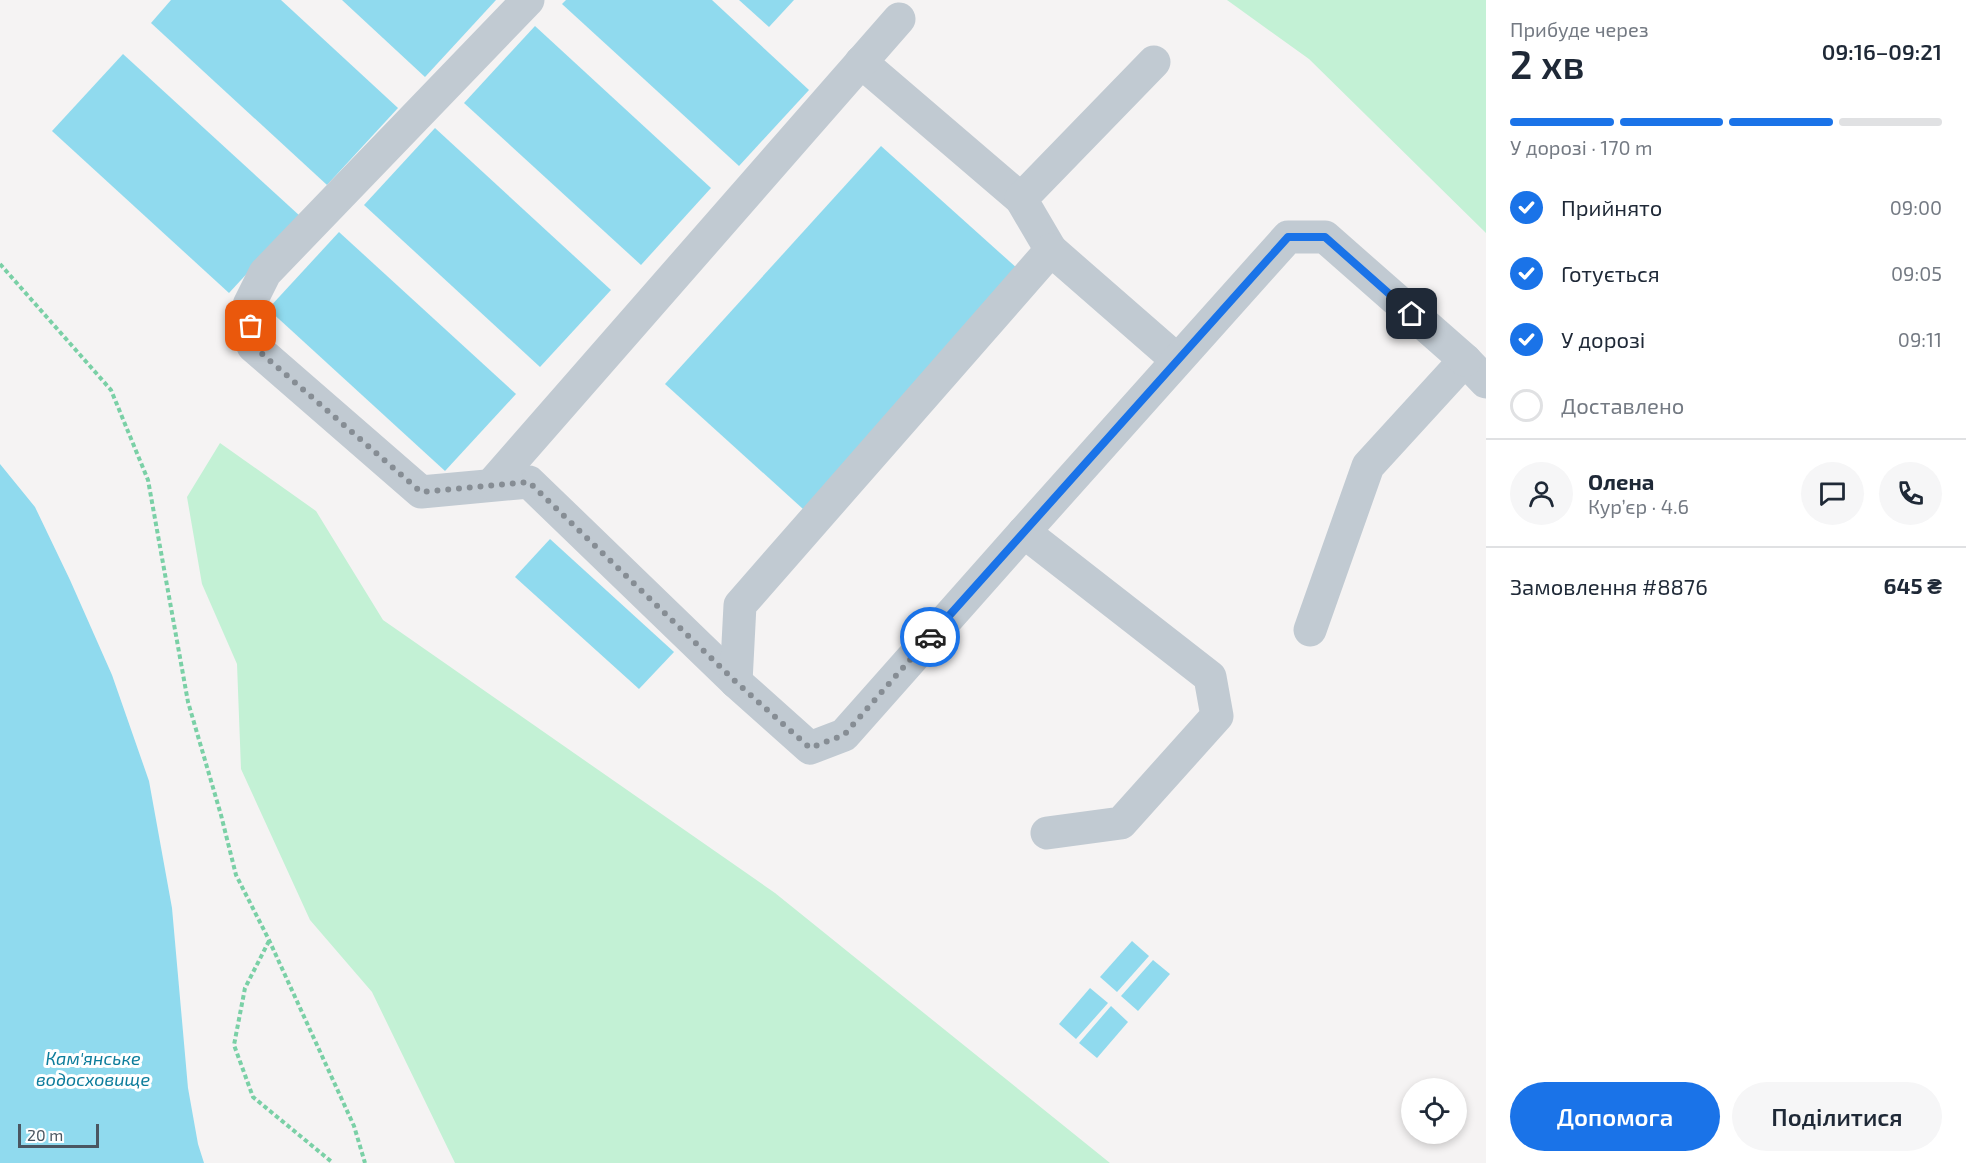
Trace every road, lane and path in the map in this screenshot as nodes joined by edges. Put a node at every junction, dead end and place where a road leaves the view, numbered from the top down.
1 (528, 0) edge
2 (899, 19) dead end
3 (861, 62) junction
4 (1154, 62) dead end
5 (1021, 199) junction
6 (1051, 249) junction
7 (0, 264) edge
8 (1177, 360) junction
9 (1475, 371) edge
10 (492, 484) junction
11 (1024, 532) junction
12 (1311, 630) dead end
13 (736, 682) junction
14 (1047, 833) dead end
15 (269, 940) junction
16 (333, 1163) edge
17 (365, 1163) edge

1 - 10 lane
2 - 3 lane
3 - 5 lane
3 - 10 lane
4 - 5 lane
5 - 6 lane
6 - 8 lane
6 - 13 lane
7 - 15 path
8 - 9 lane
8 - 11 lane
9 - 12 lane
10 - 13 lane
11 - 13 lane
11 - 14 lane
15 - 16 path
15 - 17 path

